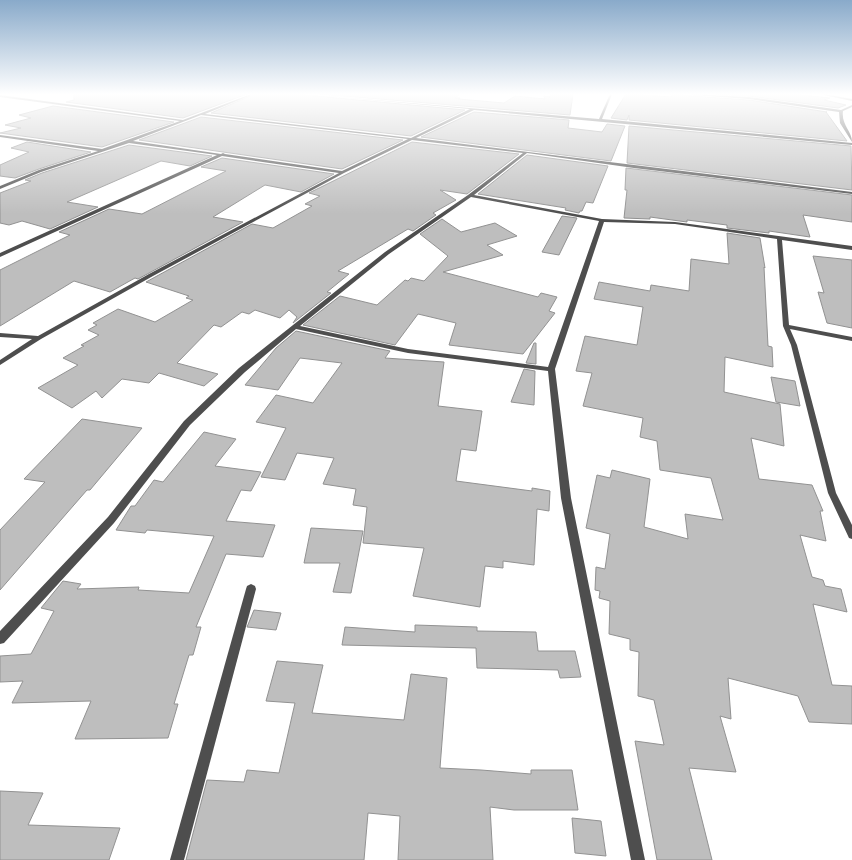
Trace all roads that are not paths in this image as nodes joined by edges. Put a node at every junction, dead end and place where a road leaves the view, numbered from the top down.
1 (148, 134) edge
2 (372, 134) edge
3 (423, 134) edge
4 (755, 134) edge
5 (847, 134) edge
6 (0, 136) edge
7 (413, 139) junction
8 (128, 142) junction
9 (852, 143) edge
10 (104, 150) junction
11 (526, 152) junction
12 (223, 154) junction
13 (343, 172) junction
14 (0, 188) edge
15 (852, 193) edge
16 (470, 196) junction
17 (602, 220) junction
18 (779, 238) junction
19 (852, 248) edge
20 (0, 255) edge
21 (786, 326) junction
22 (294, 327) junction
23 (0, 334) edge
24 (39, 338) junction
25 (852, 339) edge
26 (0, 363) edge
27 (551, 369) junction
28 (852, 535) edge
29 (251, 589) dead end
30 (0, 639) edge
31 (177, 860) edge
32 (638, 860) edge

1 - 8 street
2 - 7 street
3 - 7 street
4 - 9 street
5 - 9 street
6 - 10 street
7 - 11 street
7 - 13 street
8 - 10 street
8 - 12 street
10 - 14 street
11 - 15 street
11 - 16 street
12 - 13 street
12 - 20 street
13 - 24 street
16 - 17 street
16 - 22 street
17 - 18 street
17 - 27 street
18 - 19 street
18 - 21 street
21 - 25 street
21 - 28 street
22 - 27 street
22 - 30 street
23 - 24 street
24 - 26 street
27 - 32 street
29 - 31 street

